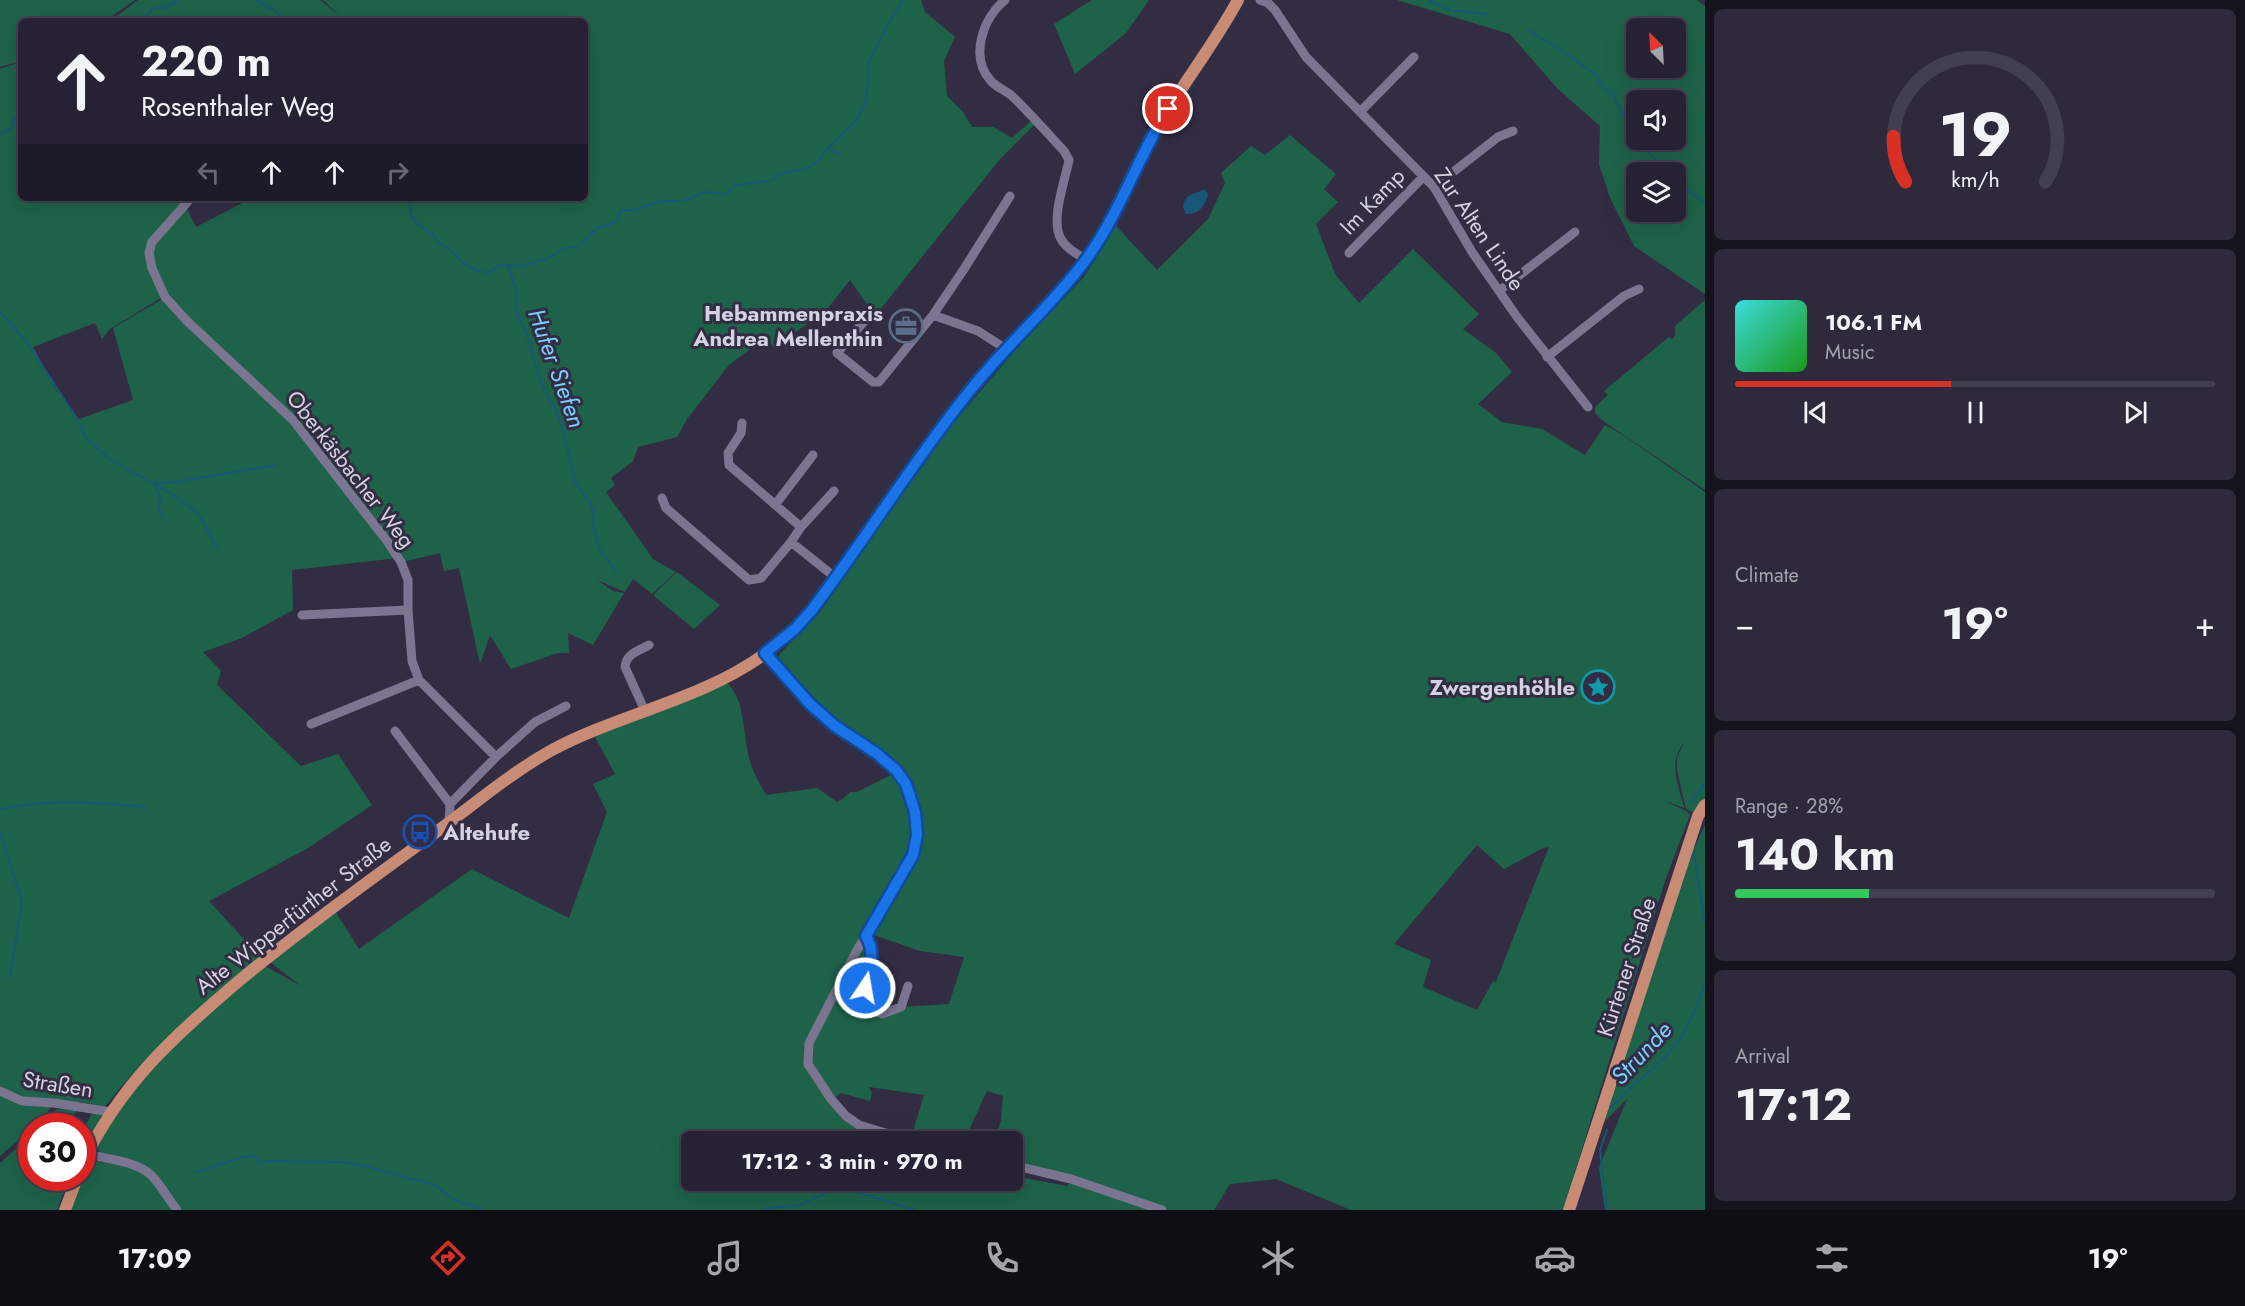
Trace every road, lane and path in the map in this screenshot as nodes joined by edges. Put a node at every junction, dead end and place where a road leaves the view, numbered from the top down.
1 (1005, 0) edge
2 (1238, 0) edge
3 (1260, 0) edge
4 (1414, 57) dead end
5 (1360, 112) junction
6 (1513, 131) dead end
7 (1423, 177) junction
8 (1434, 187) junction
9 (1010, 196) dead end
10 (188, 201) edge
11 (1575, 232) dead end
12 (1349, 253) dead end
13 (1086, 259) junction
14 (1639, 289) dead end
15 (1499, 291) junction
16 (933, 315) junction
17 (867, 318) dead end
18 (1006, 349) junction
19 (1547, 357) junction
20 (1588, 407) dead end
21 (742, 423) dead end
22 (813, 455) dead end
23 (834, 491) dead end
24 (662, 498) dead end
25 (775, 504) junction
26 (801, 527) junction
27 (791, 542) junction
28 (836, 578) junction
29 (408, 610) junction
30 (302, 615) dead end
31 (649, 645) dead end
32 (765, 653) junction
33 (419, 680) junction
34 (566, 706) dead end
35 (645, 711) junction
36 (311, 724) dead end
37 (395, 731) dead end
38 (496, 757) junction
39 (450, 804) junction
40 (1705, 805) edge
41 (449, 823) junction
42 (866, 936) junction
43 (908, 986) dead end
44 (0, 1091) edge
45 (111, 1112) junction
46 (879, 1131) edge
47 (96, 1139) edge
48 (96, 1161) edge
49 (1023, 1168) edge
50 (72, 1191) edge
51 (64, 1210) edge
52 (177, 1210) edge
53 (1162, 1210) edge
54 (1569, 1210) edge

1 - 13 street
2 - 13 main road, Alte Wipperfürther Straße
3 - 5 street, Zur Alten Linde
4 - 5 street
5 - 7 street, Zur Alten Linde
6 - 8 street
7 - 8 street, Zur Alten Linde
7 - 12 street, Im Kamp
8 - 15 street, Zur Alten Linde
9 - 16 street
10 - 29 street, Oberkäsbacher Weg
11 - 15 street
13 - 18 main road, Alte Wipperfürther Straße
14 - 19 street
15 - 19 street, Zur Alten Linde
16 - 17 street
16 - 18 street
18 - 28 main road, Alte Wipperfürther Straße
19 - 20 street, Zur Alten Linde
21 - 25 street
22 - 25 street
23 - 26 street
24 - 27 street
25 - 26 street
26 - 27 street
27 - 28 street
28 - 32 main road, Alte Wipperfürther Straße
29 - 30 street
29 - 33 street, Oberkäsbacher Weg
31 - 35 street
32 - 35 main road, Alte Wipperfürther Straße
32 - 42 street
33 - 36 street
33 - 38 street, Oberkäsbacher Weg
34 - 38 street
35 - 41 main road, Alte Wipperfürther Straße
37 - 39 street
38 - 39 street
39 - 41 street
40 - 54 main road, Kürtener Straße
41 - 45 main road, Alte Wipperfürther Straße
42 - 43 street
42 - 46 street
44 - 45 street, Straßen
45 - 47 main road, Alte Wipperfürther Straße
48 - 52 street
49 - 53 street
50 - 51 main road

